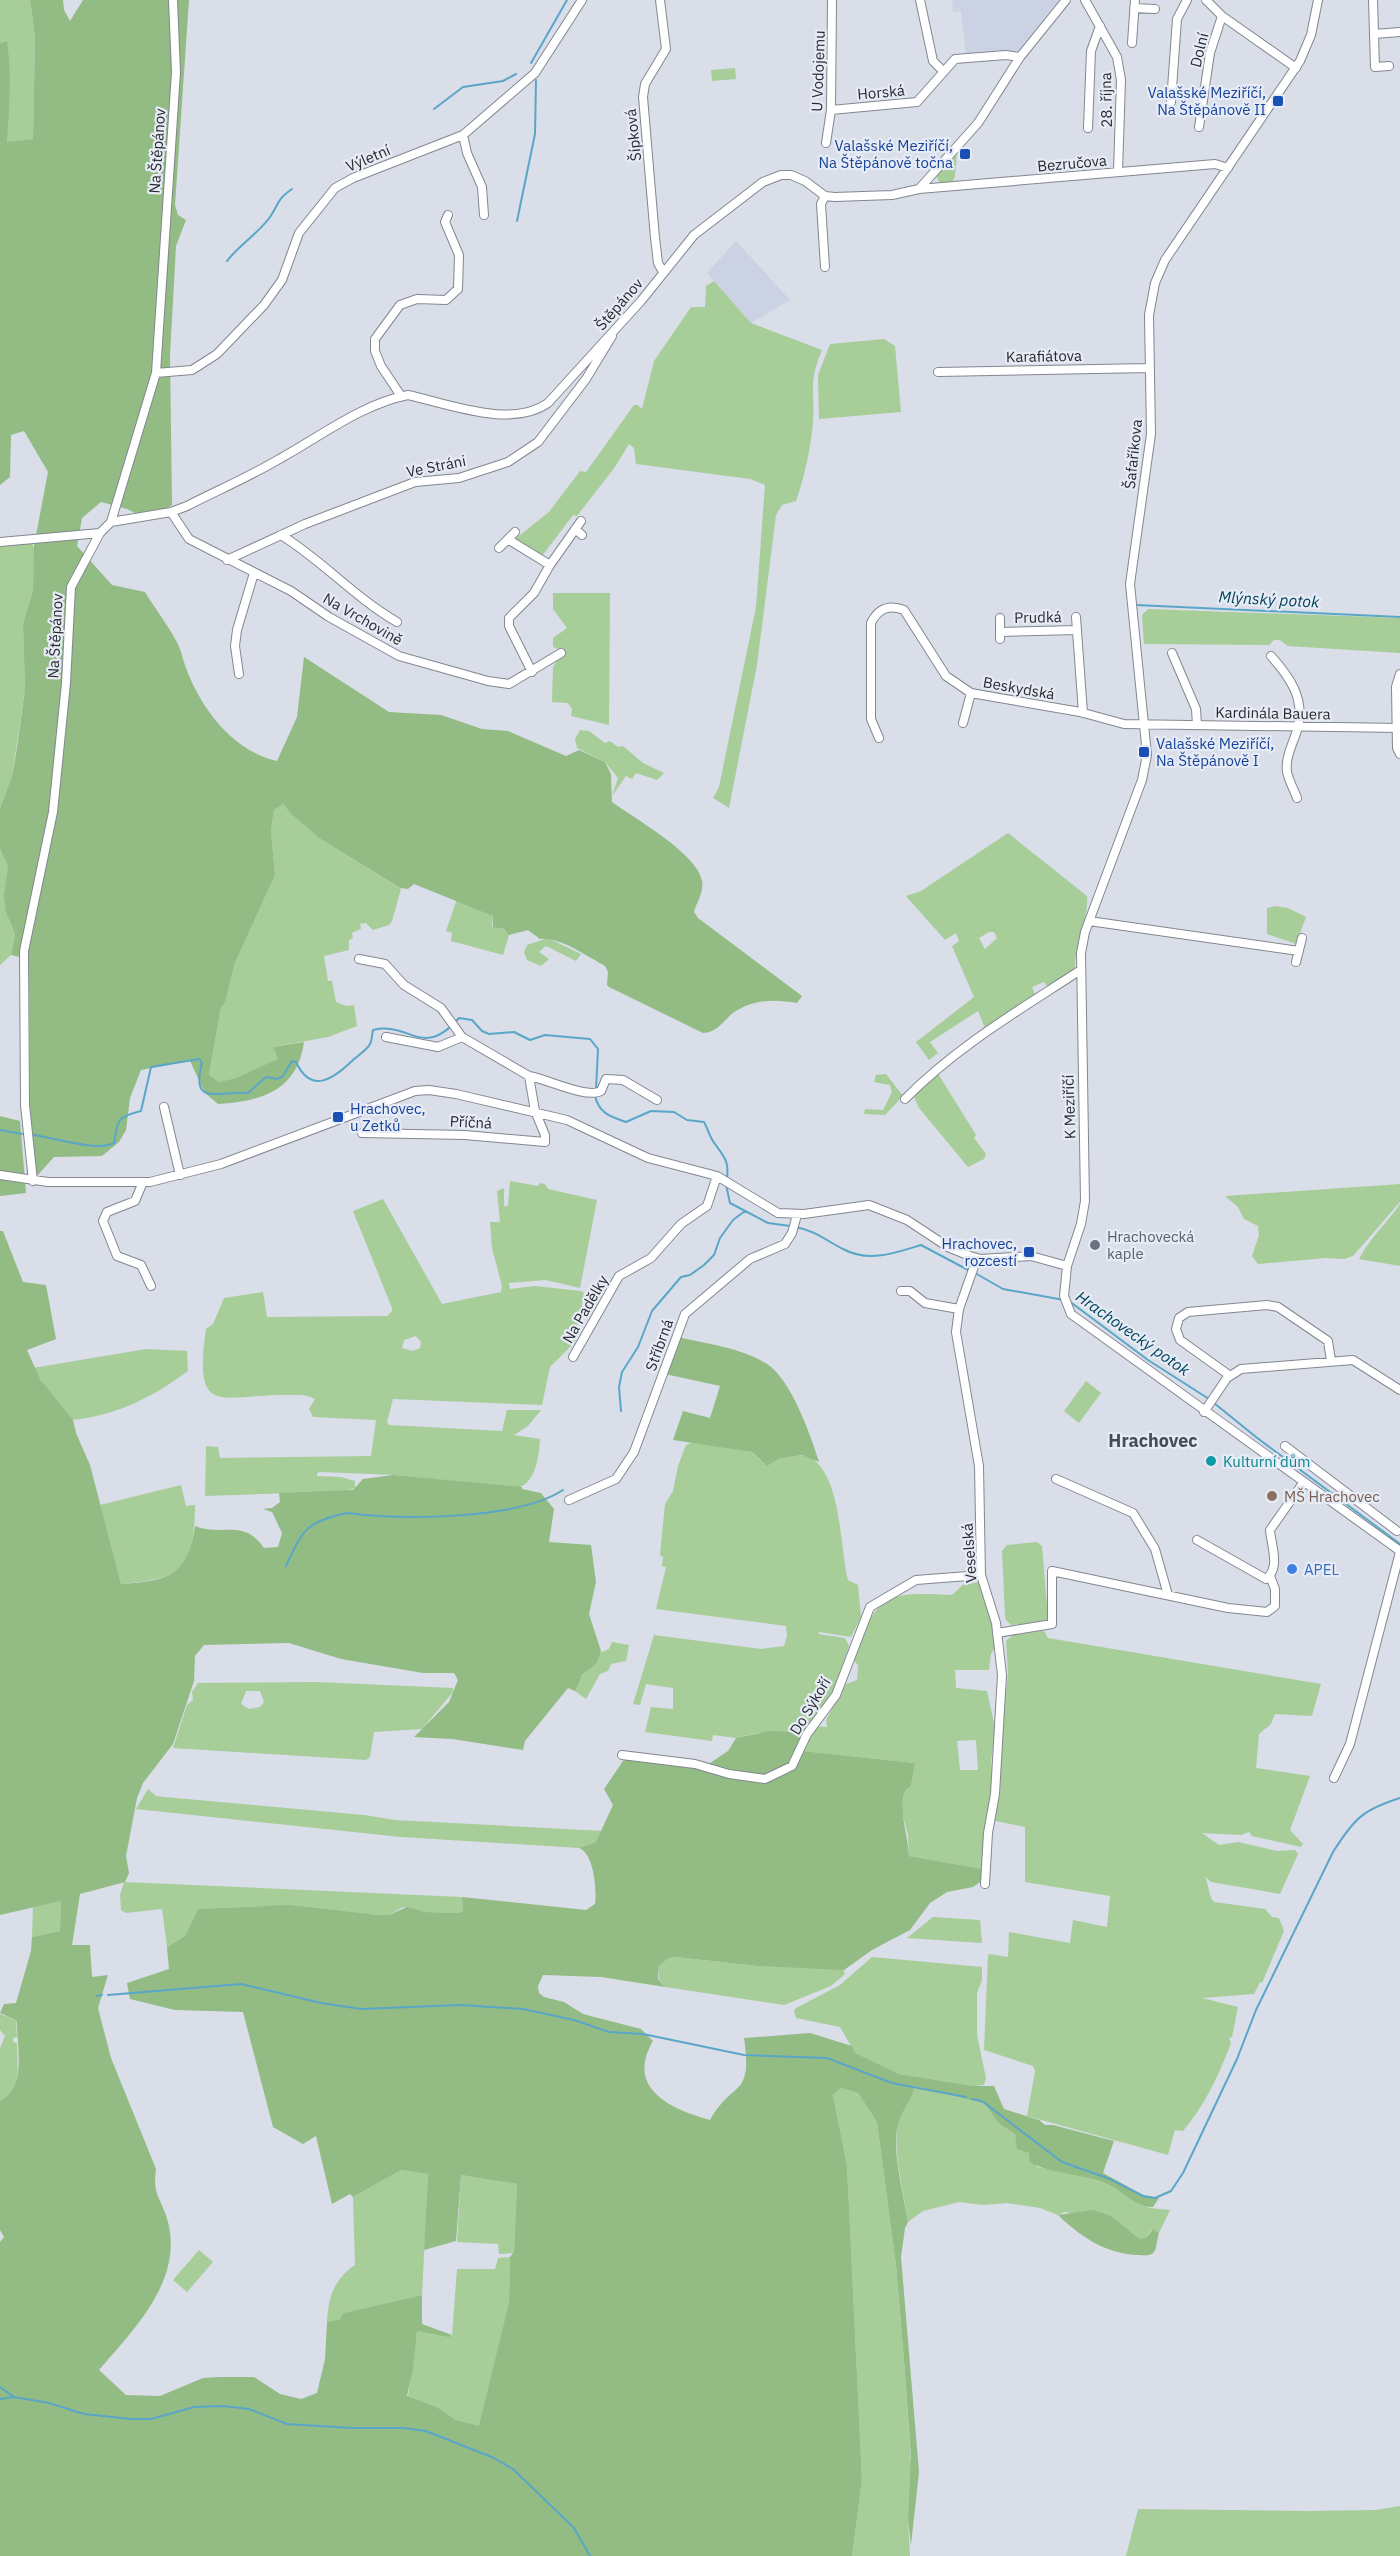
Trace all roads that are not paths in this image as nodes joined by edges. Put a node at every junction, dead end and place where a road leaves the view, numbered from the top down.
1 (173, 0) edge
2 (582, 0) edge
3 (660, 0) edge
4 (832, 0) edge
5 (920, 0) edge
6 (1066, 0) edge
7 (1085, 0) edge
8 (1187, 0) edge
9 (1206, 0) edge
10 (1318, 0) edge
11 (1373, 0) edge
12 (1135, 4) edge
13 (1155, 9) dead end
14 (1222, 16) junction
15 (1100, 26) junction
16 (1400, 32) edge
17 (1374, 34) junction
18 (1132, 43) dead end
19 (1020, 57) junction
20 (1389, 66) dead end
21 (1296, 68) junction
22 (942, 70) junction
23 (1171, 102) dead end
24 (831, 110) junction
25 (1199, 127) dead end
26 (1088, 128) dead end
27 (464, 135) junction
28 (826, 143) dead end
29 (1228, 168) junction
30 (1119, 172) junction
31 (919, 189) junction
32 (825, 196) junction
33 (448, 215) dead end
34 (484, 215) dead end
35 (825, 267) dead end
36 (663, 272) junction
37 (612, 334) junction
38 (1149, 368) junction
39 (938, 372) dead end
40 (156, 373) junction
41 (401, 396) junction
42 (171, 512) junction
43 (581, 520) dead end
44 (111, 522) junction
45 (575, 529) junction
46 (100, 533) junction
47 (281, 535) junction
48 (582, 535) dead end
49 (0, 542) edge
50 (499, 548) dead end
51 (227, 560) junction
52 (550, 565) junction
53 (254, 573) junction
54 (1076, 617) dead end
55 (1000, 618) dead end
56 (397, 622) dead end
57 (1077, 630) junction
58 (561, 653) dead end
59 (1172, 653) dead end
60 (1271, 656) dead end
61 (532, 672) junction
62 (239, 674) dead end
63 (1400, 674) edge
64 (971, 693) junction
65 (1083, 713) junction
66 (963, 723) dead end
67 (1146, 724) junction
68 (1197, 725) junction
69 (1298, 727) junction
70 (1398, 728) edge
71 (879, 738) dead end
72 (1400, 754) edge
73 (1297, 798) dead end
74 (1089, 921) junction
75 (1302, 938) dead end
76 (1082, 945) joint
77 (1299, 951) junction
78 (359, 959) dead end
79 (1296, 962) dead end
80 (1079, 971) junction
81 (386, 1037) dead end
82 (462, 1037) junction
83 (529, 1076) junction
84 (904, 1099) dead end
85 (657, 1100) dead end
86 (164, 1107) dead end
87 (535, 1111) junction
88 (362, 1133) dead end
89 (180, 1174) junction
90 (0, 1176) edge
91 (720, 1177) junction
92 (33, 1181) junction
93 (143, 1182) junction
94 (795, 1223) junction
95 (977, 1258) junction
96 (1067, 1266) junction
97 (151, 1286) dead end
98 (901, 1291) dead end
99 (959, 1309) junction
100 (573, 1357) dead end
101 (1331, 1361) junction
102 (1229, 1376) junction
103 (1400, 1390) edge
104 (1209, 1405) junction
105 (1285, 1446) dead end
106 (1056, 1479) dead end
107 (1303, 1483) junction
108 (569, 1500) dead end
109 (1394, 1535) edge
110 (1197, 1540) dead end
111 (1400, 1552) edge
112 (981, 1575) junction
113 (1270, 1576) junction
114 (1168, 1595) junction
115 (997, 1633) junction
116 (622, 1755) dead end
117 (1334, 1778) dead end
118 (985, 1884) dead end

1 - 40 street, Na Štěpánov
2 - 27 street, Výletní
3 - 36 street, Šípková
4 - 24 street, U Vodojemu
5 - 22 street
6 - 19 street
7 - 15 street, 28. října
8 - 23 street
9 - 14 street
10 - 21 street, Šafaříkova
11 - 17 street
12 - 13 street
12 - 18 street
14 - 21 street
14 - 25 street, Dolní
15 - 26 street
15 - 30 street, 28. října
16 - 17 street
17 - 20 street
19 - 22 street, Horská
19 - 31 street
21 - 29 street, Šafaříkova
22 - 24 street, Horská
24 - 28 street, U Vodojemu
27 - 34 street
27 - 40 street, Výletní
29 - 30 street, Bezručova
29 - 38 street, Šafaříkova
30 - 31 street, Bezručova
31 - 32 street
32 - 35 street
32 - 36 street, Štěpánov
33 - 41 street
36 - 37 street, Štěpánov
37 - 41 street, Štěpánov
37 - 47 street, Ve Stráni
38 - 39 street, Karafiátova
38 - 67 street, Šafaříkova
40 - 44 street, Na Štěpánov
41 - 42 street, Štěpánov
42 - 44 street, Štěpánov
42 - 51 street, Na Vrchovině
43 - 45 street
44 - 46 street, Na Štěpánov
45 - 48 street
45 - 52 street
46 - 49 street
46 - 92 street, Na Štěpánov
47 - 51 street, Ve Stráni
47 - 56 street
50 - 52 street
51 - 53 street, Na Vrchovině
52 - 61 street
53 - 61 street, Na Vrchovině
53 - 62 street
54 - 57 street
55 - 57 street, Prudká
57 - 65 street
58 - 61 street, Na Vrchovině
59 - 68 street
60 - 69 street
63 - 70 street
64 - 65 street, Beskydská
64 - 66 street
64 - 71 street, Beskydská
65 - 67 street, Beskydská
67 - 68 street, Kardinála Bauera
67 - 74 street, Šafaříkova
68 - 69 street, Kardinála Bauera
69 - 70 street, Kardinála Bauera
69 - 73 street
70 - 72 street
74 - 76 street, Šafaříkova
74 - 77 street
75 - 77 street
76 - 80 street, K Meziříčí
77 - 79 street
78 - 82 street
80 - 84 street
80 - 96 street, K Meziříčí
81 - 82 street
82 - 83 street
83 - 85 street
83 - 87 street
86 - 89 street
87 - 88 street, Příčná
87 - 89 street
87 - 91 street
89 - 93 street
90 - 92 street
91 - 94 street
91 - 100 street, Na Padělky
92 - 93 street
93 - 97 street
94 - 95 street
94 - 108 street, Stříbrná
95 - 96 street
95 - 99 street, Veselská
96 - 104 street, K Meziříčí
98 - 99 street
99 - 112 street, Veselská
101 - 102 street
101 - 102 street
101 - 103 street
102 - 104 street
104 - 107 street
105 - 109 street
106 - 114 street
107 - 109 street
107 - 113 street
109 - 111 street
110 - 113 street
111 - 117 street
112 - 115 street, Veselská
112 - 116 street, Do Sýkoří
113 - 114 street
114 - 115 street
115 - 118 street, Veselská

